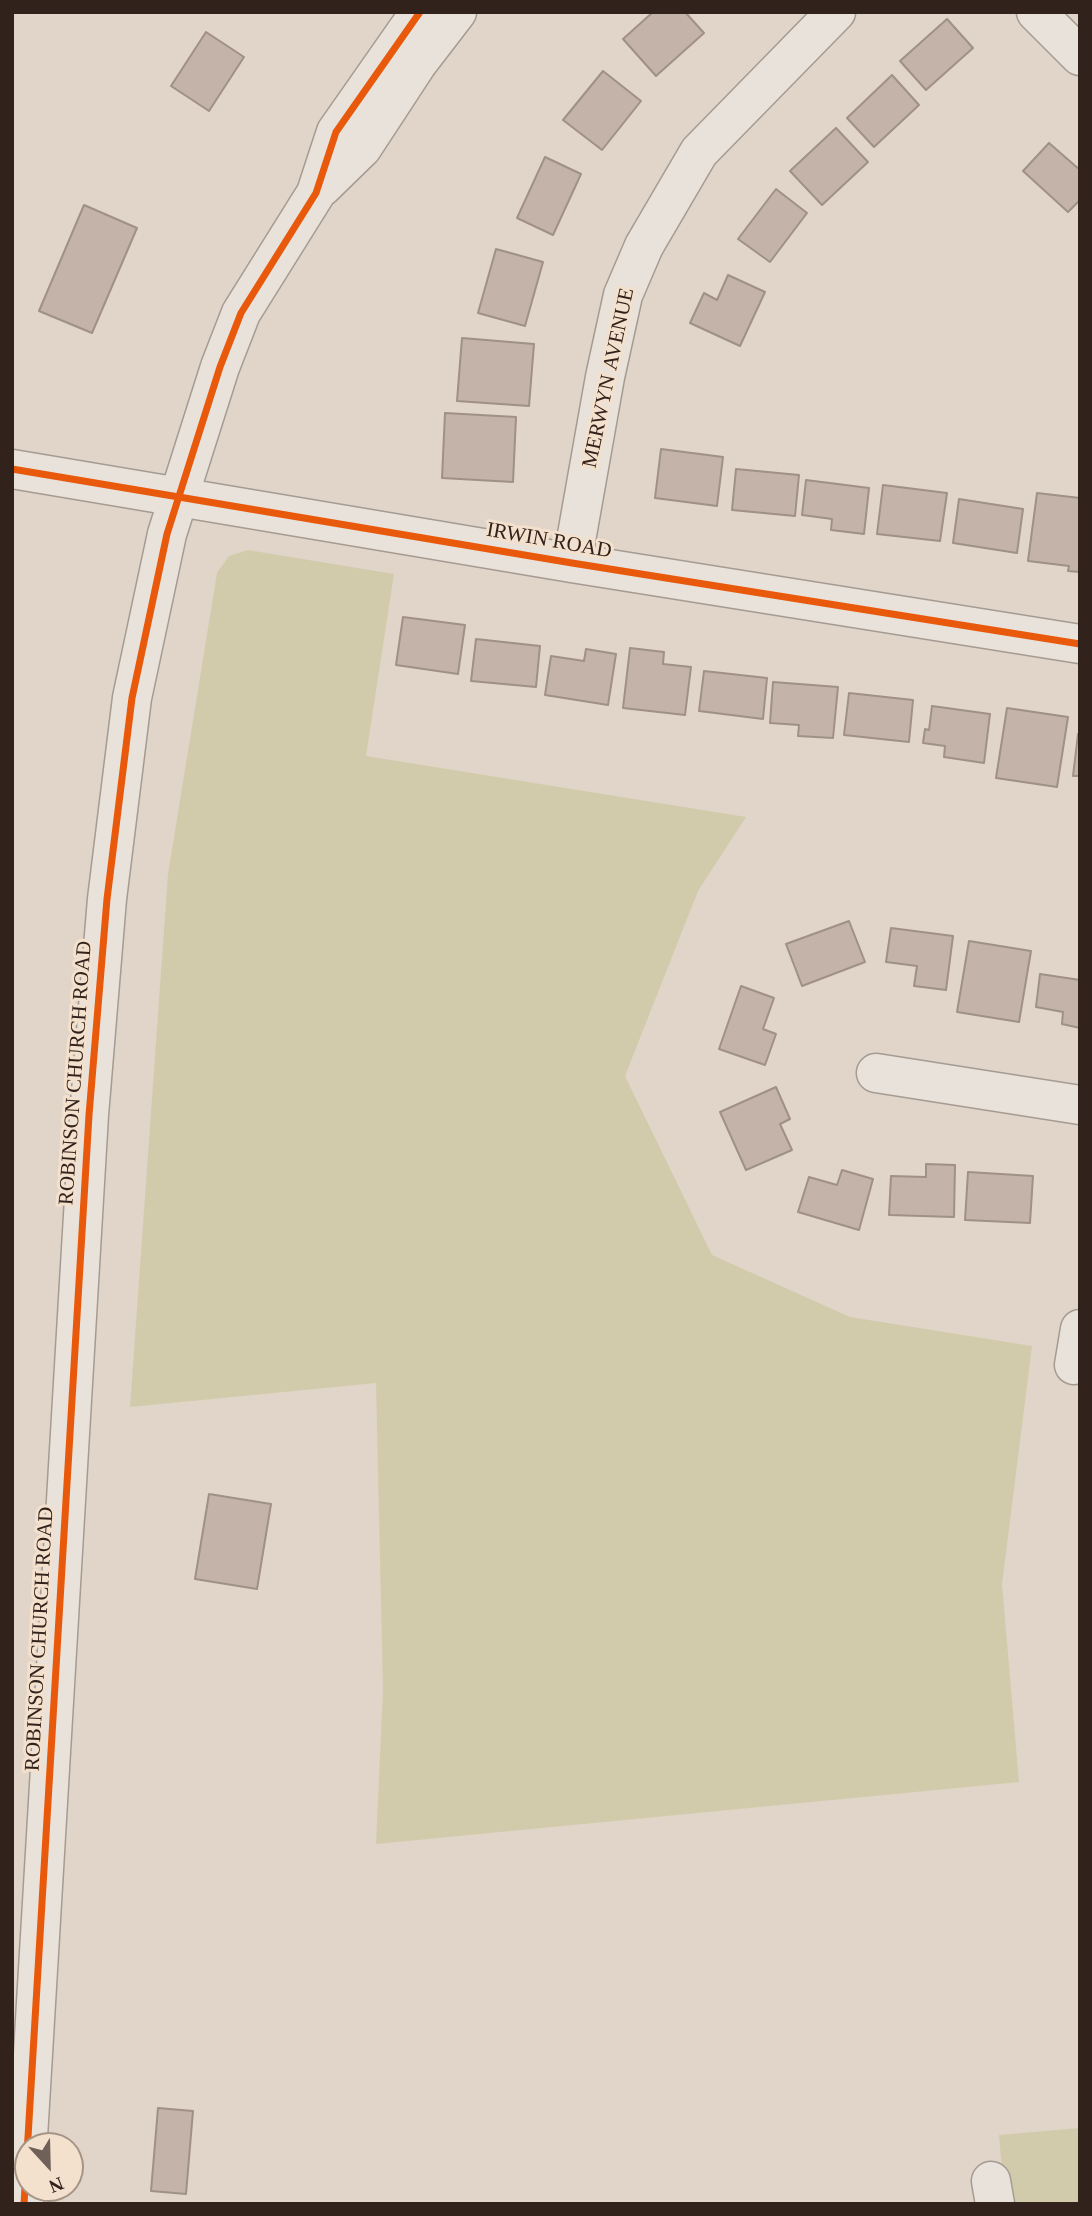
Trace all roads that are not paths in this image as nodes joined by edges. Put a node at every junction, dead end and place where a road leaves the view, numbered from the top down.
1 (420, 12) edge
2 (457, 12) edge
3 (836, 12) edge
4 (1036, 12) edge
5 (1080, 56) edge
6 (316, 194) junction
7 (12, 469) edge
8 (178, 496) junction
9 (572, 564) junction
10 (1080, 644) edge
11 (876, 1073) dead end
12 (1080, 1105) edge
13 (24, 2204) edge

1 - 6 street, ROBINSON CHURCH ROAD
2 - 6 street, ROBINSON CHURCH ROAD
3 - 9 street, MERWYN AVENUE
4 - 5 street
6 - 8 street, ROBINSON CHURCH ROAD
7 - 8 street, IRWIN ROAD
8 - 9 street, IRWIN ROAD
8 - 13 street, ROBINSON CHURCH ROAD
9 - 10 street, IRWIN ROAD
11 - 12 street

